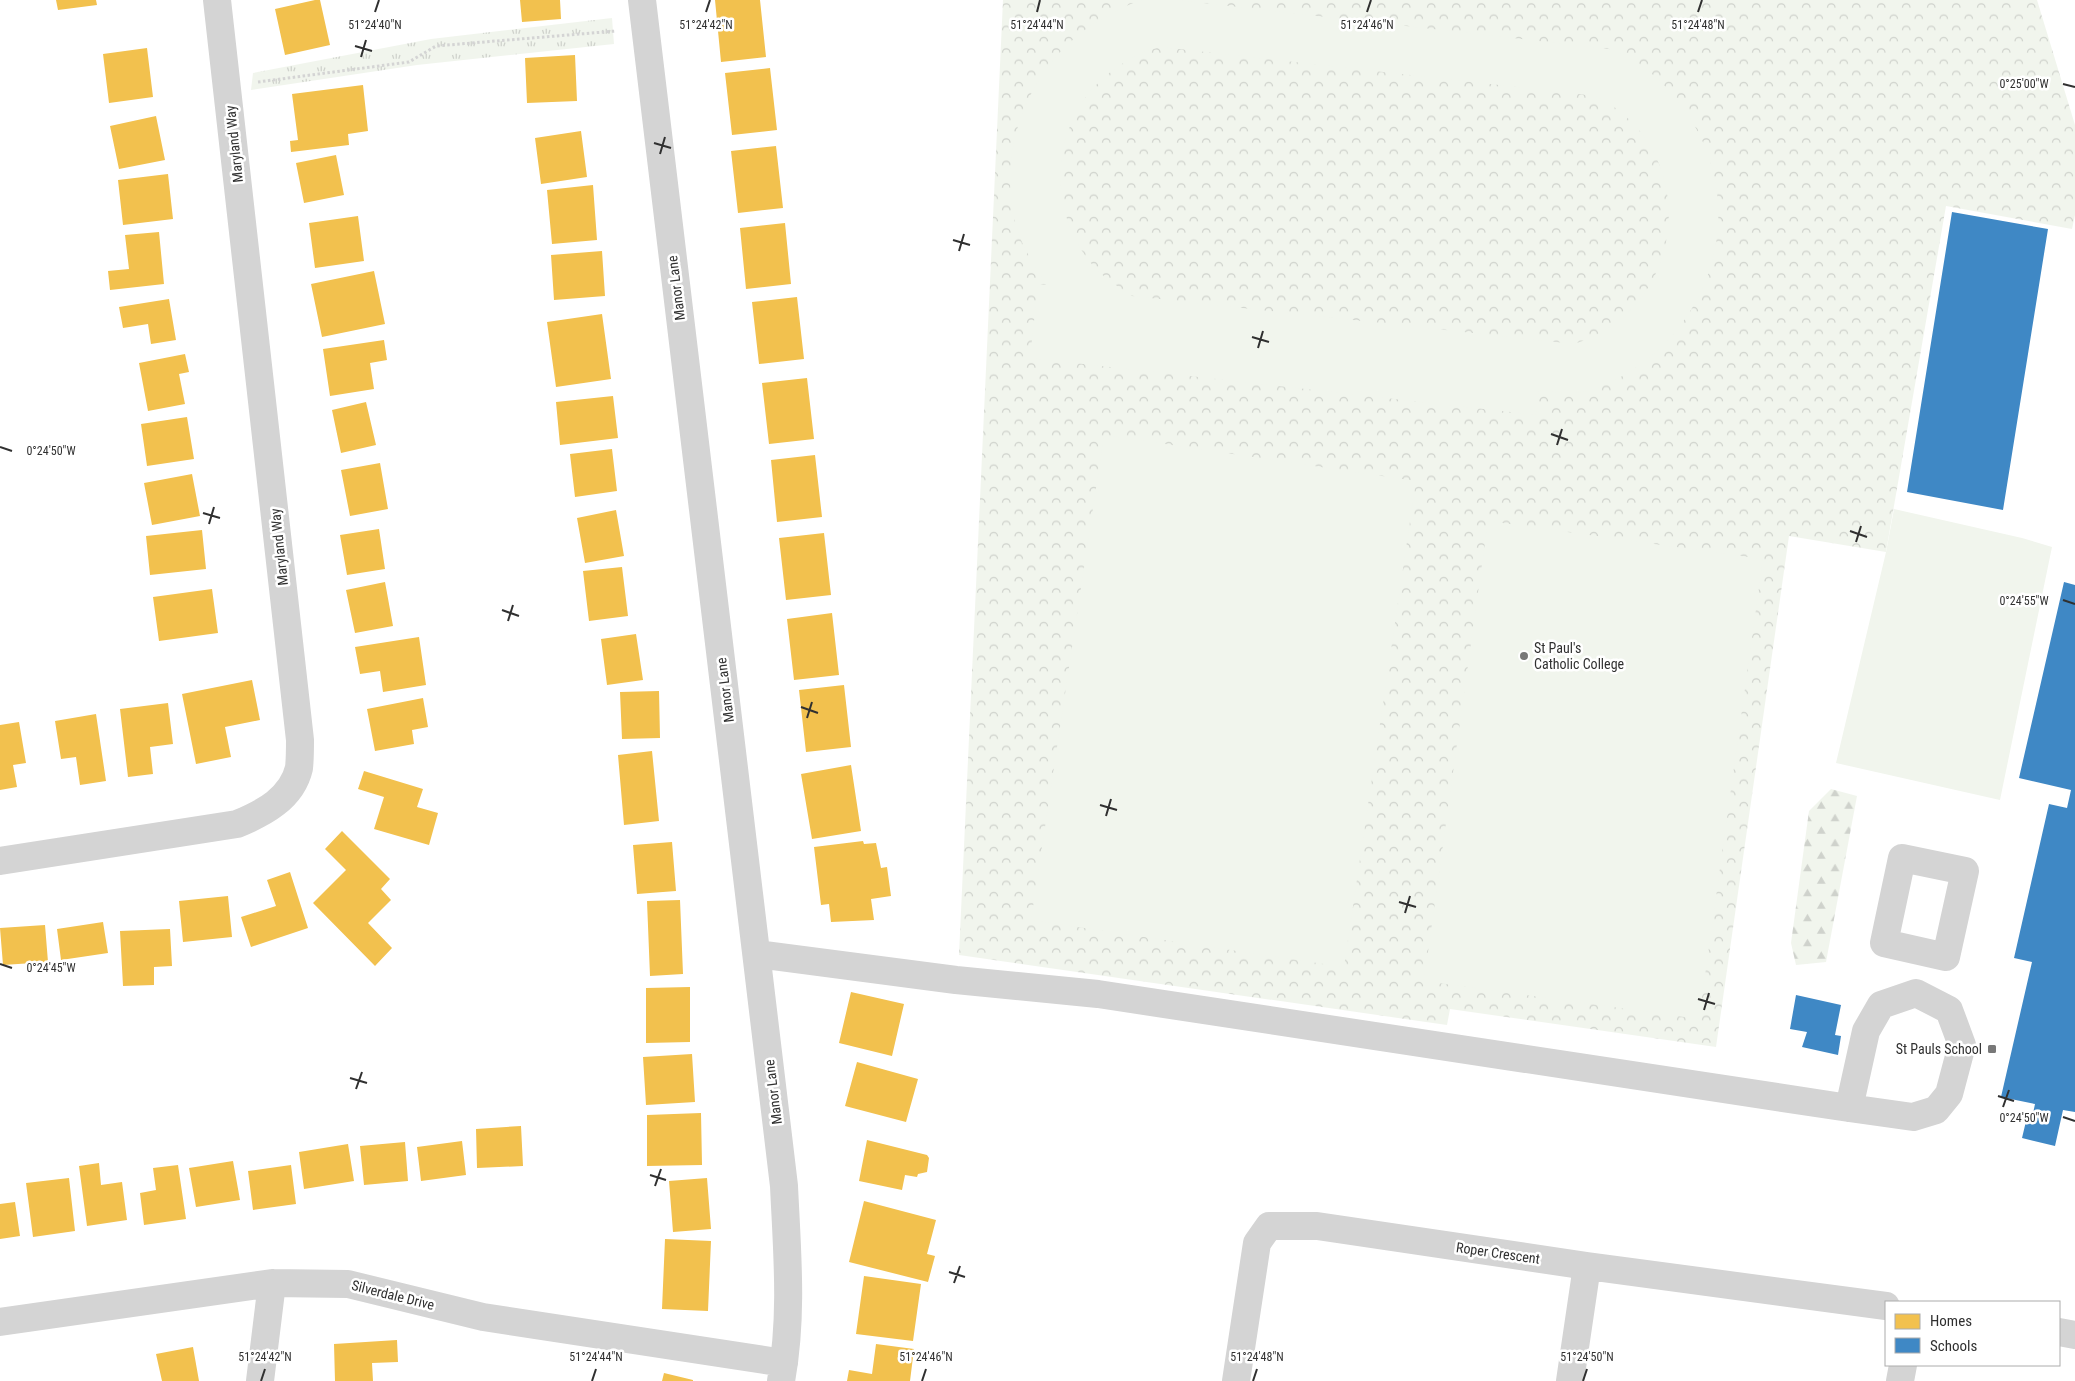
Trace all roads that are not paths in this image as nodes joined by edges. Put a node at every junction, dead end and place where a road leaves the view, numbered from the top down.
1 (217, 0) edge
2 (642, 0) edge
3 (0, 861) edge
4 (1924, 952) dead end
5 (758, 954) junction
6 (1916, 993) junction
7 (1849, 1108) junction
8 (1586, 1266) junction
9 (272, 1283) junction
10 (1885, 1306) edge
11 (0, 1322) edge
12 (2060, 1332) edge
13 (2075, 1335) edge
14 (1903, 1366) edge
15 (782, 1372) edge
16 (260, 1381) edge
17 (1236, 1381) edge
18 (1570, 1381) edge
19 (1900, 1381) edge

1 - 3 street, Maryland Way
2 - 5 street, Manor Lane
4 - 6 street
5 - 7 street
5 - 15 street, Manor Lane
6 - 7 street
6 - 7 street
8 - 10 street, Roper Crescent
8 - 17 street, Roper Crescent
8 - 18 street
9 - 11 street, Silverdale Drive
9 - 15 street, Silverdale Drive
9 - 16 street
12 - 13 street
14 - 19 street

